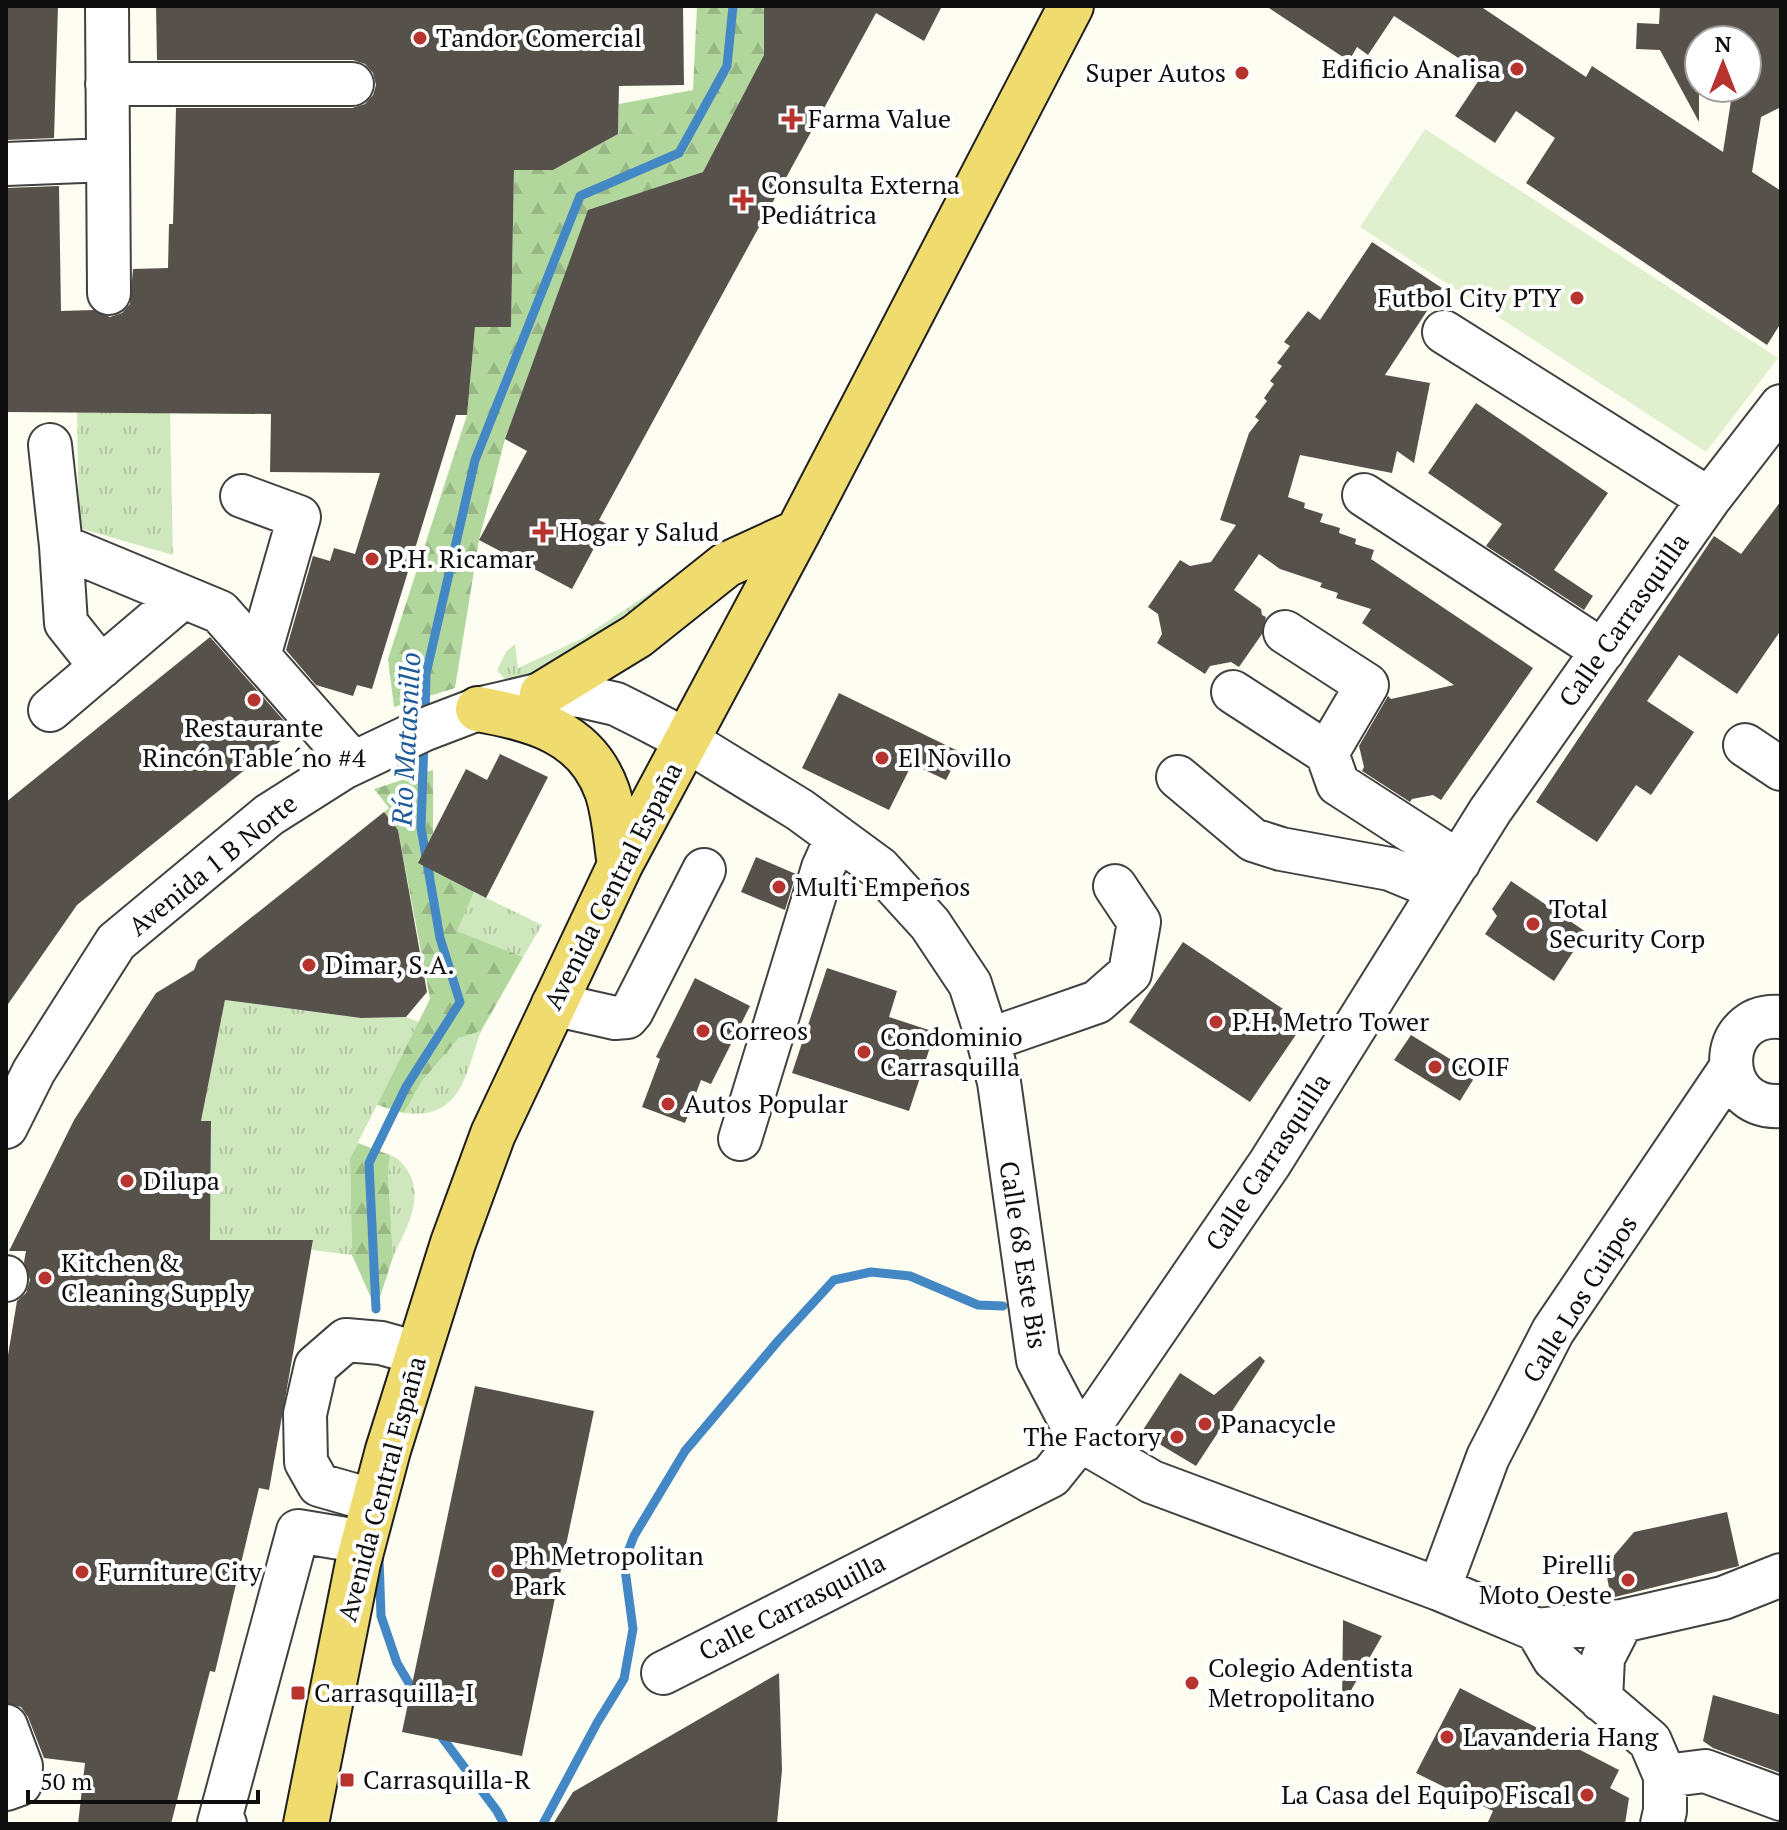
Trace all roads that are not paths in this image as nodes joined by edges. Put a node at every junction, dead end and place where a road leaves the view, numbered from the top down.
1 (107, 6) edge
2 (1071, 6) edge
3 (107, 84) junction
4 (352, 84) dead end
5 (108, 160) junction
6 (6, 164) edge
7 (109, 293) dead end
8 (1444, 332) dead end
9 (1781, 406) edge
10 (50, 445) dead end
11 (1364, 495) dead end
12 (242, 496) dead end
13 (1709, 499) junction
14 (798, 532) junction
15 (61, 546) junction
16 (183, 597) junction
17 (1285, 632) dead end
18 (1603, 651) junction
19 (259, 656) junction
20 (101, 667) junction
21 (1233, 692) dead end
22 (542, 694) junction
23 (50, 710) dead end
24 (471, 712) junction
25 (686, 740) junction
26 (1745, 745) dead end
27 (1327, 753) junction
28 (353, 763) junction
29 (1781, 769) edge
30 (1178, 777) dead end
31 (837, 837) junction
32 (620, 865) junction
33 (704, 870) dead end
34 (1450, 876) junction
35 (1115, 886) dead end
36 (553, 1004) junction
37 (1781, 1017) edge
38 (988, 1040) junction
39 (1730, 1069) junction
40 (1781, 1106) edge
41 (6, 1127) edge
42 (740, 1139) dead end
43 (417, 1353) junction
44 (1080, 1440) junction
45 (369, 1522) junction
46 (1781, 1575) edge
47 (1439, 1589) junction
48 (1622, 1621) junction
49 (1537, 1630) junction
50 (663, 1673) dead end
51 (1601, 1700) junction
52 (6, 1726) edge
53 (1665, 1776) junction
54 (6, 1789) edge
55 (1781, 1799) edge
56 (225, 1824) edge
57 (306, 1824) edge
58 (1662, 1824) edge

1 - 3 street
2 - 14 main road, Avenida Central España
3 - 4 street
3 - 5 street
5 - 6 street
5 - 7 street
8 - 13 street
9 - 13 street, Calle Carrasquilla
10 - 15 street
11 - 18 street
12 - 19 street
13 - 18 street, Calle Carrasquilla
14 - 22 main road
14 - 25 main road, Avenida Central España
15 - 16 street
15 - 20 street
16 - 19 street
16 - 20 street
17 - 27 street
18 - 34 street, Calle Carrasquilla
19 - 28 street
20 - 23 street
21 - 27 street
22 - 24 street, Avenida 1 B Norte
22 - 25 street, Avenida 1 B Norte
24 - 28 street, Avenida 1 B Norte
24 - 32 main road
25 - 31 street, Calle 68 Este Bis
25 - 32 main road, Avenida Central España
26 - 29 street
27 - 34 street
28 - 41 street, Avenida 1 B Norte
30 - 34 street
31 - 38 street, Calle 68 Este Bis
31 - 42 street
32 - 36 main road, Avenida Central España
33 - 36 street
34 - 44 street, Calle Carrasquilla
35 - 38 street
36 - 43 main road, Avenida Central España
37 - 39 street, Calle Los Cuipos
38 - 44 street, Calle 68 Este Bis
39 - 40 street
39 - 47 street, Calle Los Cuipos
43 - 45 main road, Avenida Central España
43 - 45 street
44 - 47 street
44 - 50 street, Calle Carrasquilla
45 - 56 street
45 - 57 main road, Avenida Central España
46 - 48 street
47 - 49 street
48 - 49 street
48 - 51 street
49 - 51 street
51 - 53 street
52 - 54 street
53 - 55 street
53 - 58 street

